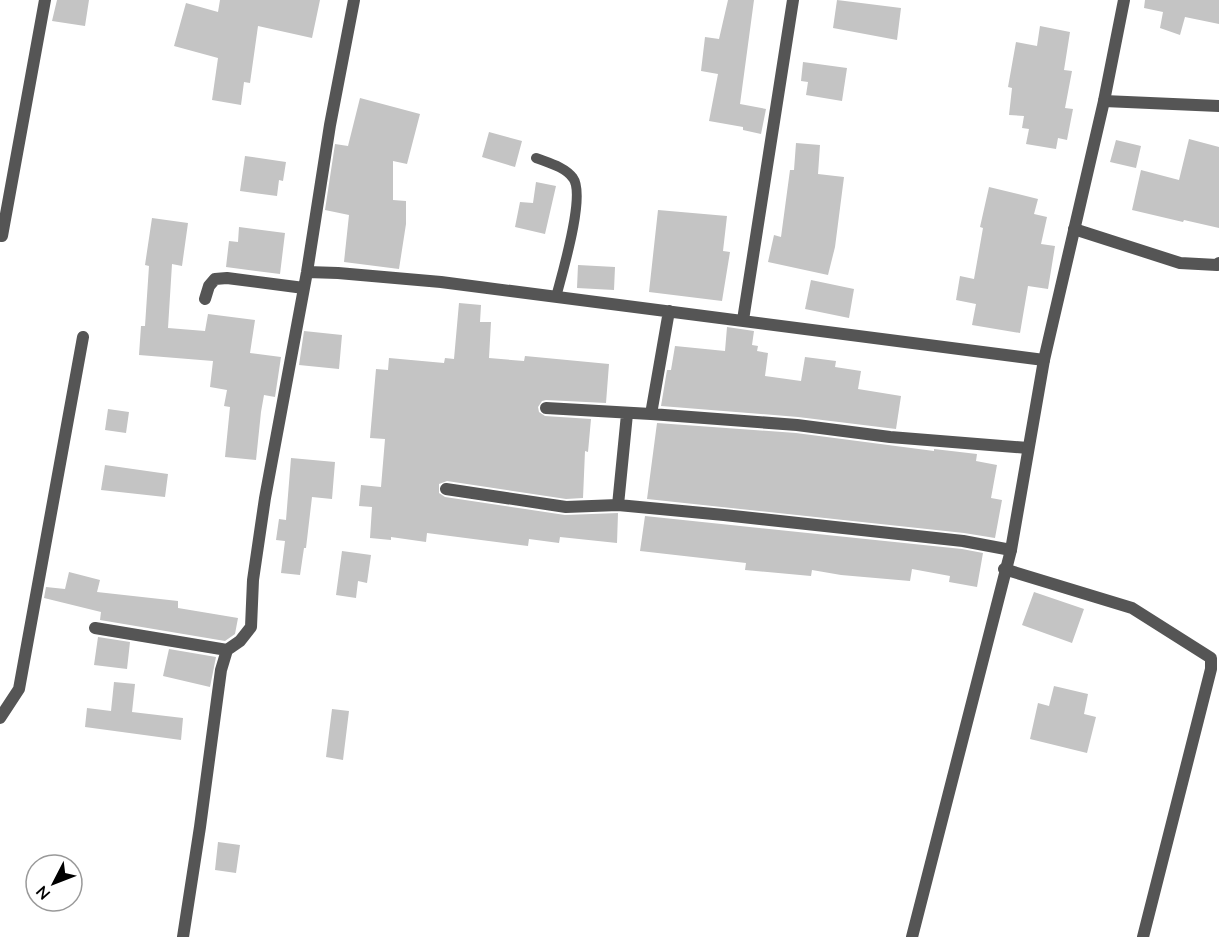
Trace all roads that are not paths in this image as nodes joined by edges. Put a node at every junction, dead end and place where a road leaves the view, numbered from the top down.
1 (45, 0) edge
2 (354, 0) edge
3 (793, 0) edge
4 (1124, 0) edge
5 (1104, 101) junction
6 (1219, 106) edge
7 (537, 158) dead end
8 (1074, 229) junction
9 (2, 236) dead end
10 (1218, 264) edge
11 (307, 272) junction
12 (304, 288) junction
13 (556, 297) junction
14 (205, 299) dead end
15 (669, 311) junction
16 (743, 320) junction
17 (82, 337) dead end
18 (1044, 360) junction
19 (546, 408) dead end
20 (627, 414) junction
21 (651, 414) junction
22 (1028, 448) junction
23 (446, 489) dead end
24 (618, 505) junction
25 (1011, 550) junction
26 (1004, 569) junction
27 (95, 628) dead end
28 (227, 650) junction
29 (0, 718) edge
30 (183, 937) edge
31 (912, 937) edge
32 (1143, 937) edge

1 - 9 street
2 - 11 street
3 - 16 street
4 - 5 street
5 - 6 street
5 - 8 street
7 - 13 lane
8 - 10 street
8 - 18 street
11 - 12 street
11 - 13 street
12 - 14 street
12 - 28 street
13 - 15 street
15 - 16 street
15 - 21 street
16 - 18 street
17 - 29 street
18 - 22 street
19 - 20 street
20 - 21 street
20 - 24 street
21 - 22 street
22 - 25 street
23 - 24 street
24 - 25 street
25 - 26 street
26 - 31 street
26 - 32 street
27 - 28 street
28 - 30 street

